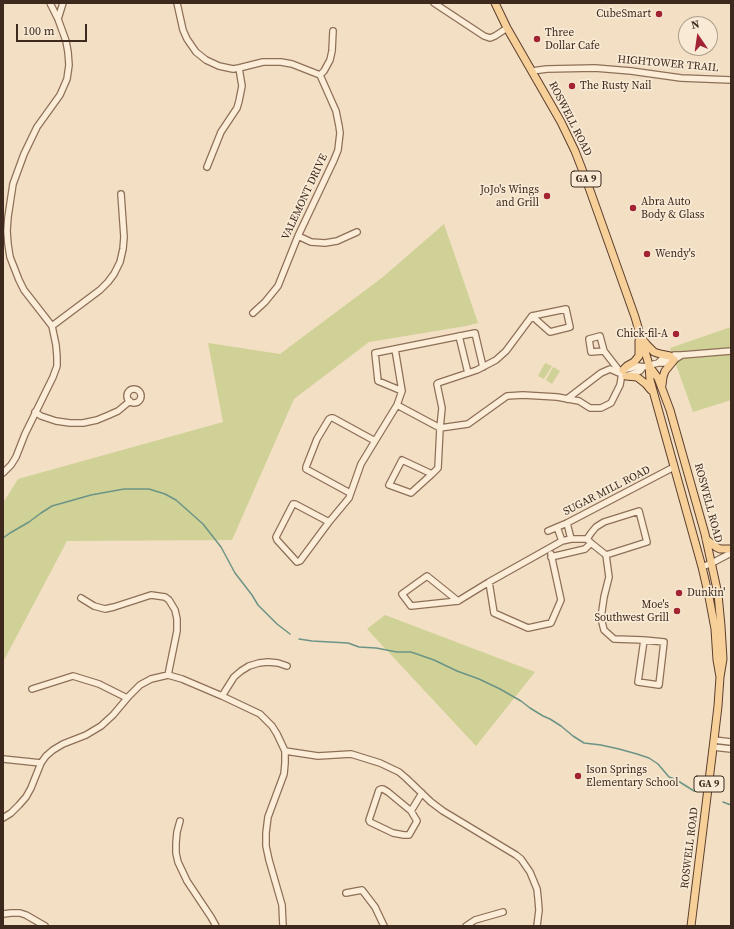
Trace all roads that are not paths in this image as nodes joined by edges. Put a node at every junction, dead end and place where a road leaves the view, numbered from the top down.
1 (50, 3) edge
2 (63, 3) edge
3 (177, 3) edge
4 (434, 3) edge
5 (494, 3) edge
6 (58, 19) junction
7 (507, 28) junction
8 (333, 31) dead end
9 (239, 68) junction
10 (532, 71) junction
11 (320, 75) junction
12 (731, 80) edge
13 (207, 167) dead end
14 (121, 194) dead end
15 (5, 216) edge
16 (357, 232) dead end
17 (298, 236) junction
18 (253, 313) dead end
19 (532, 316) junction
20 (52, 326) junction
21 (640, 335) junction
22 (459, 336) junction
23 (395, 349) junction
24 (604, 351) dead end
25 (731, 351) edge
26 (672, 358) junction
27 (646, 366) junction
28 (483, 367) junction
29 (468, 373) junction
30 (624, 373) junction
31 (662, 389) junction
32 (402, 391) junction
33 (654, 394) junction
34 (567, 399) junction
35 (130, 402) dead end
36 (397, 405) junction
37 (35, 412) junction
38 (440, 428) junction
39 (375, 441) junction
40 (674, 467) junction
41 (3, 473) edge
42 (432, 474) junction
43 (350, 493) junction
44 (329, 522) junction
45 (567, 523) junction
46 (557, 527) junction
47 (548, 531) dead end
48 (572, 538) junction
49 (706, 540) junction
50 (562, 541) junction
51 (589, 541) junction
52 (549, 548) junction
53 (731, 549) edge
54 (731, 553) edge
55 (606, 555) junction
56 (551, 557) junction
57 (712, 563) junction
58 (702, 567) junction
59 (489, 582) junction
60 (81, 598) dead end
61 (458, 601) junction
62 (644, 640) junction
63 (287, 666) dead end
64 (168, 675) junction
65 (720, 677) junction
66 (32, 689) dead end
67 (222, 696) junction
68 (127, 698) junction
69 (731, 742) edge
70 (714, 744) junction
71 (731, 749) edge
72 (285, 751) junction
73 (3, 759) edge
74 (42, 763) junction
75 (422, 793) junction
76 (411, 811) junction
77 (3, 818) edge
78 (180, 821) dead end
79 (346, 893) dead end
80 (503, 912) dead end
81 (3, 914) edge
82 (45, 926) edge
83 (216, 926) edge
84 (283, 926) edge
85 (384, 926) edge
86 (466, 926) edge
87 (537, 926) edge
88 (691, 926) edge

1 - 6 street
2 - 6 street
3 - 9 street
4 - 7 street
5 - 7 main road, ROSWELL ROAD / GA 9
6 - 15 street
7 - 10 main road, ROSWELL ROAD / GA 9
8 - 11 street
9 - 11 street
9 - 13 street
10 - 12 street, HIGHTOWER TRAIL
10 - 21 main road, ROSWELL ROAD / GA 9
11 - 17 street, VALEMONT DRIVE
14 - 20 street
15 - 20 street
16 - 17 street
17 - 18 street, VALEMONT DRIVE
19 - 19 street
19 - 28 street
20 - 37 street
21 - 26 main road
21 - 27 main road, ROSWELL ROAD / GA 9
21 - 30 main road
22 - 23 street
22 - 28 street
22 - 29 street
23 - 32 street
23 - 32 street
24 - 30 street
25 - 26 street
26 - 27 street
26 - 31 main road
27 - 30 street
27 - 31 main road, ROSWELL ROAD / GA 9
27 - 33 main road, ROSWELL ROAD / GA 9
28 - 29 street
29 - 38 street
30 - 33 main road
30 - 34 street
30 - 34 street
31 - 49 main road, ROSWELL ROAD / GA 9
32 - 36 street
33 - 40 main road, ROSWELL ROAD / GA 9
34 - 38 street
35 - 37 street
36 - 38 street
36 - 39 street
37 - 41 street
38 - 42 street
39 - 43 street
39 - 43 street
40 - 45 street, SUGAR MILL ROAD
40 - 58 main road, ROSWELL ROAD / GA 9
42 - 42 street
43 - 44 street
44 - 44 street
45 - 46 street, SUGAR MILL ROAD
45 - 48 street
46 - 47 street, SUGAR MILL ROAD
46 - 50 street
48 - 50 street
48 - 51 street
49 - 53 main road
49 - 57 main road, ROSWELL ROAD / GA 9
50 - 52 street
51 - 55 street
51 - 55 street
51 - 56 street
52 - 56 street
52 - 59 street
54 - 57 street
55 - 62 street
56 - 59 street
57 - 58 street
57 - 65 main road, ROSWELL ROAD / GA 9
58 - 65 main road, ROSWELL ROAD / GA 9
59 - 61 street
60 - 64 street
61 - 61 street
62 - 62 street
63 - 67 street
64 - 67 street
64 - 68 street
65 - 70 main road, ROSWELL ROAD / GA 9
66 - 68 street
67 - 72 street
68 - 74 street
69 - 70 street
70 - 71 street
70 - 88 main road, ROSWELL ROAD / GA 9
72 - 75 street
72 - 84 street
73 - 74 street
74 - 77 street
75 - 76 street
75 - 87 street
76 - 76 street
78 - 83 street
79 - 85 street
80 - 86 street
81 - 82 street

